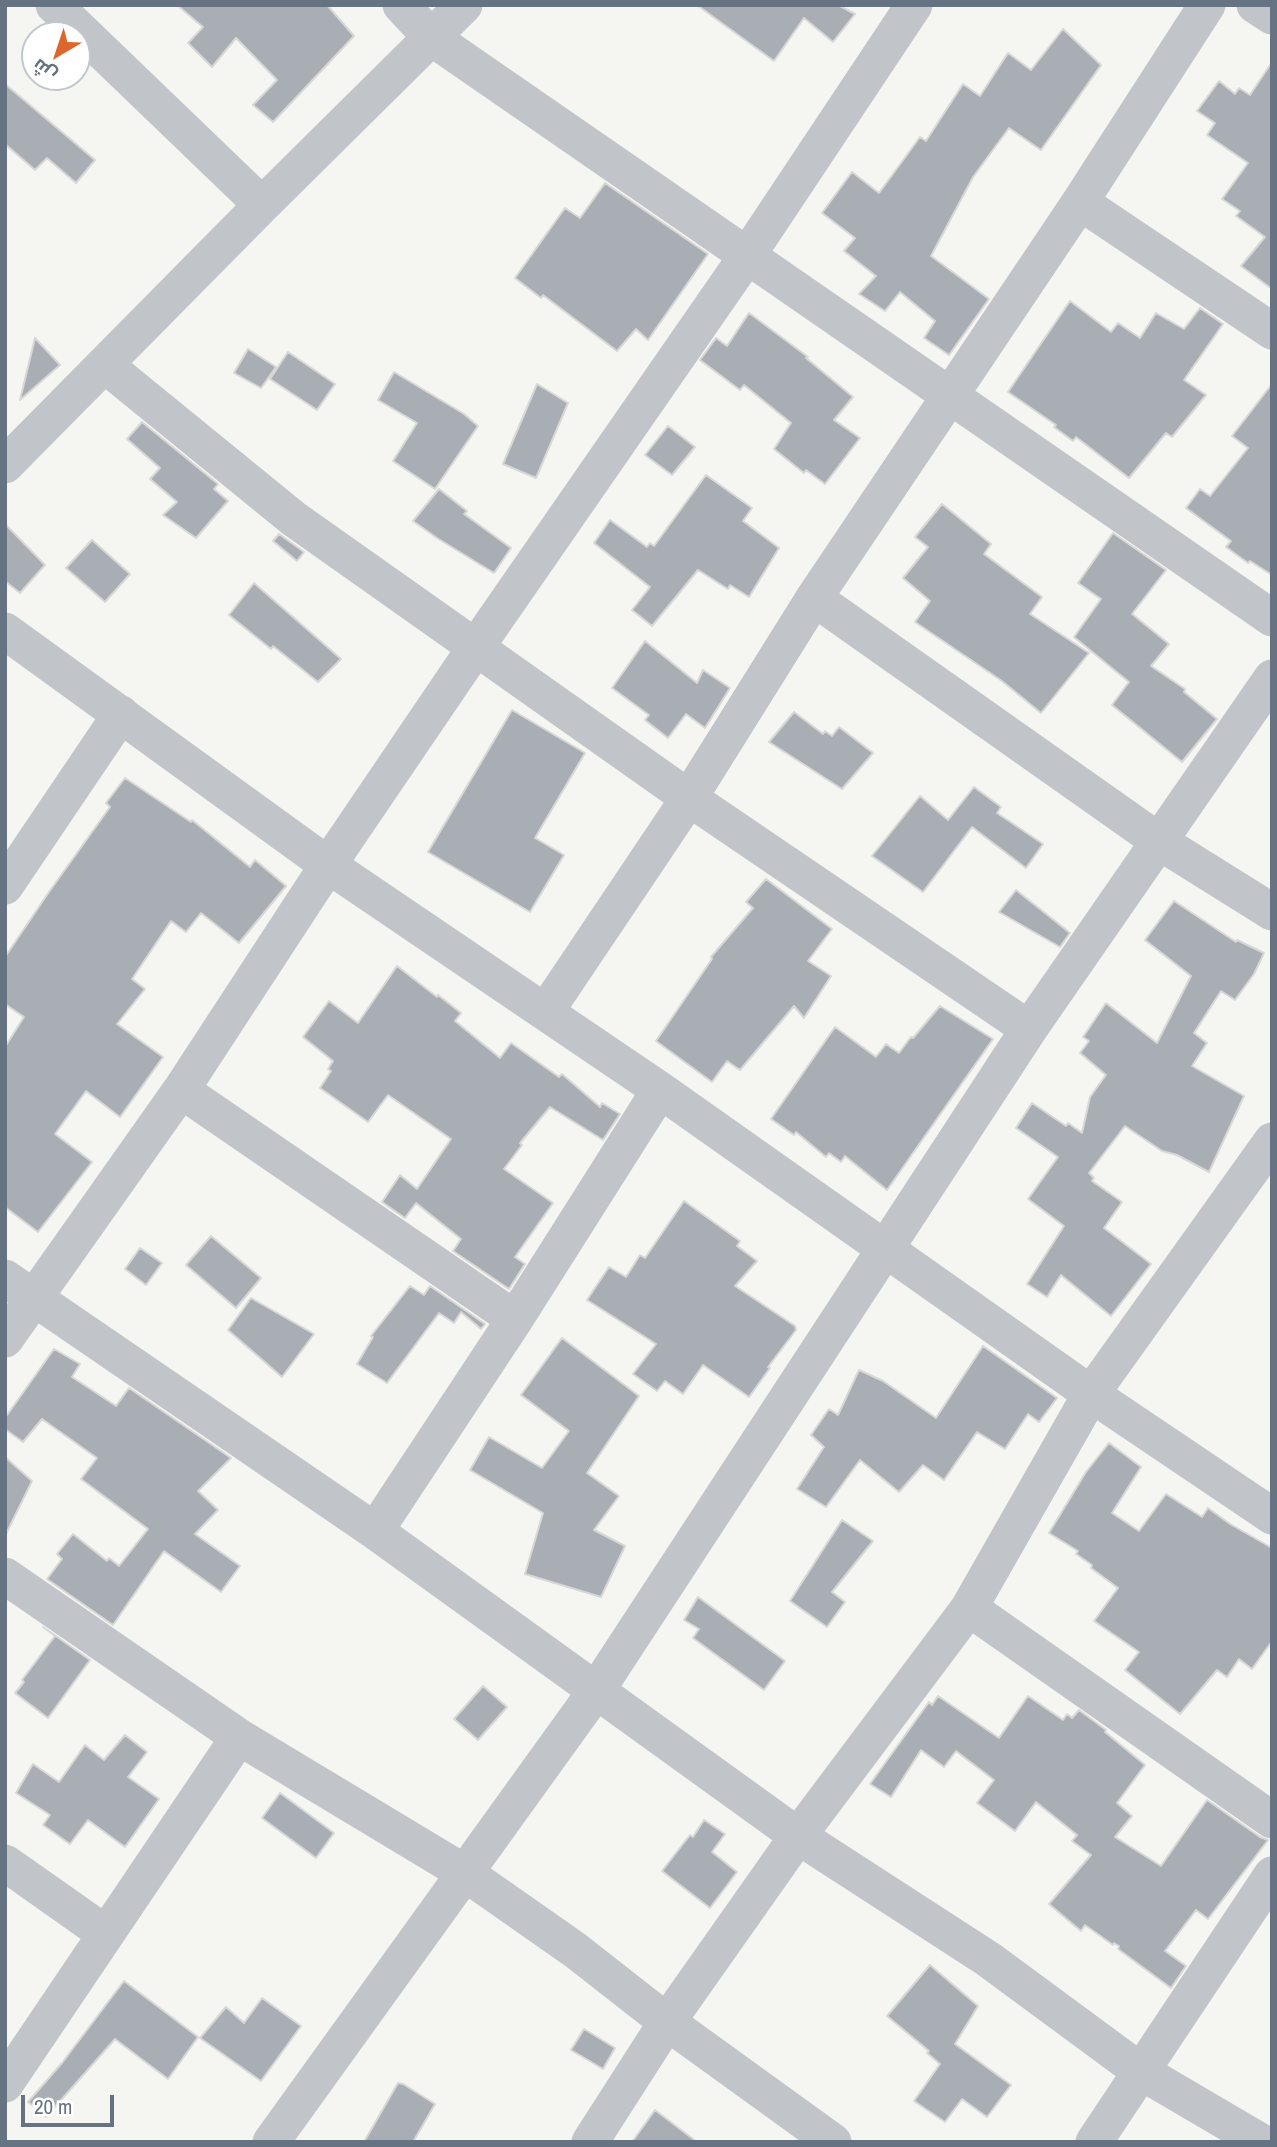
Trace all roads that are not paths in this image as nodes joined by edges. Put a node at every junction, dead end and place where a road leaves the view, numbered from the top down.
1 (54, 5) edge
2 (401, 5) edge
3 (464, 5) edge
4 (915, 5) edge
5 (1207, 5) edge
6 (432, 38) junction
7 (1080, 202) junction
8 (262, 205) junction
9 (747, 256) junction
10 (1272, 331) edge
11 (105, 365) junction
12 (950, 395) junction
13 (5, 465) edge
14 (814, 598) junction
15 (1272, 618) edge
16 (5, 631) edge
17 (476, 648) junction
18 (1272, 678) edge
19 (121, 714) junction
20 (690, 798) junction
21 (1160, 842) junction
22 (328, 865) junction
23 (5, 886) edge
24 (1272, 912) edge
25 (547, 1012) junction
26 (1029, 1029) junction
27 (181, 1090) junction
28 (660, 1090) junction
29 (1272, 1141) edge
30 (884, 1247) junction
31 (19, 1288) edge
32 (514, 1320) junction
33 (5, 1339) edge
34 (1091, 1394) junction
35 (1272, 1516) edge
36 (375, 1531) junction
37 (5, 1576) edge
38 (969, 1608) junction
39 (596, 1690) junction
40 (239, 1737) junction
41 (1272, 1820) edge
42 (798, 1836) junction
43 (5, 1863) edge
44 (466, 1873) junction
45 (1272, 1875) edge
46 (106, 1934) junction
47 (667, 2022) junction
48 (1140, 2071) junction
49 (5, 2084) edge
50 (271, 2142) edge
51 (590, 2142) edge
52 (833, 2142) edge
53 (1094, 2142) edge
54 (1261, 2142) edge

1 - 8 street
2 - 6 street
3 - 6 street
4 - 9 street
5 - 7 street
6 - 8 street
6 - 9 street
7 - 10 street
7 - 12 street
8 - 11 street
9 - 12 street
9 - 17 street
11 - 13 street
11 - 17 street
12 - 14 street
12 - 15 street
14 - 20 street
14 - 21 street
16 - 19 street
17 - 20 street
17 - 22 street
18 - 21 street
19 - 22 street
19 - 23 street
20 - 25 street
20 - 26 street
21 - 24 street
21 - 26 street
22 - 25 street
22 - 27 street
25 - 28 street
26 - 30 street
27 - 31 street
27 - 32 street
28 - 30 street
28 - 32 street
29 - 34 street
30 - 34 street
30 - 39 street
31 - 33 street
31 - 36 street
32 - 36 street
34 - 35 street
34 - 38 street
36 - 39 street
37 - 40 street
38 - 41 street
38 - 42 street
39 - 42 street
39 - 44 street
40 - 44 street
40 - 46 street
42 - 47 street
42 - 48 street
43 - 46 street
44 - 47 street
44 - 50 street
45 - 48 street
46 - 49 street
47 - 51 street
47 - 52 street
48 - 53 street
48 - 54 street

